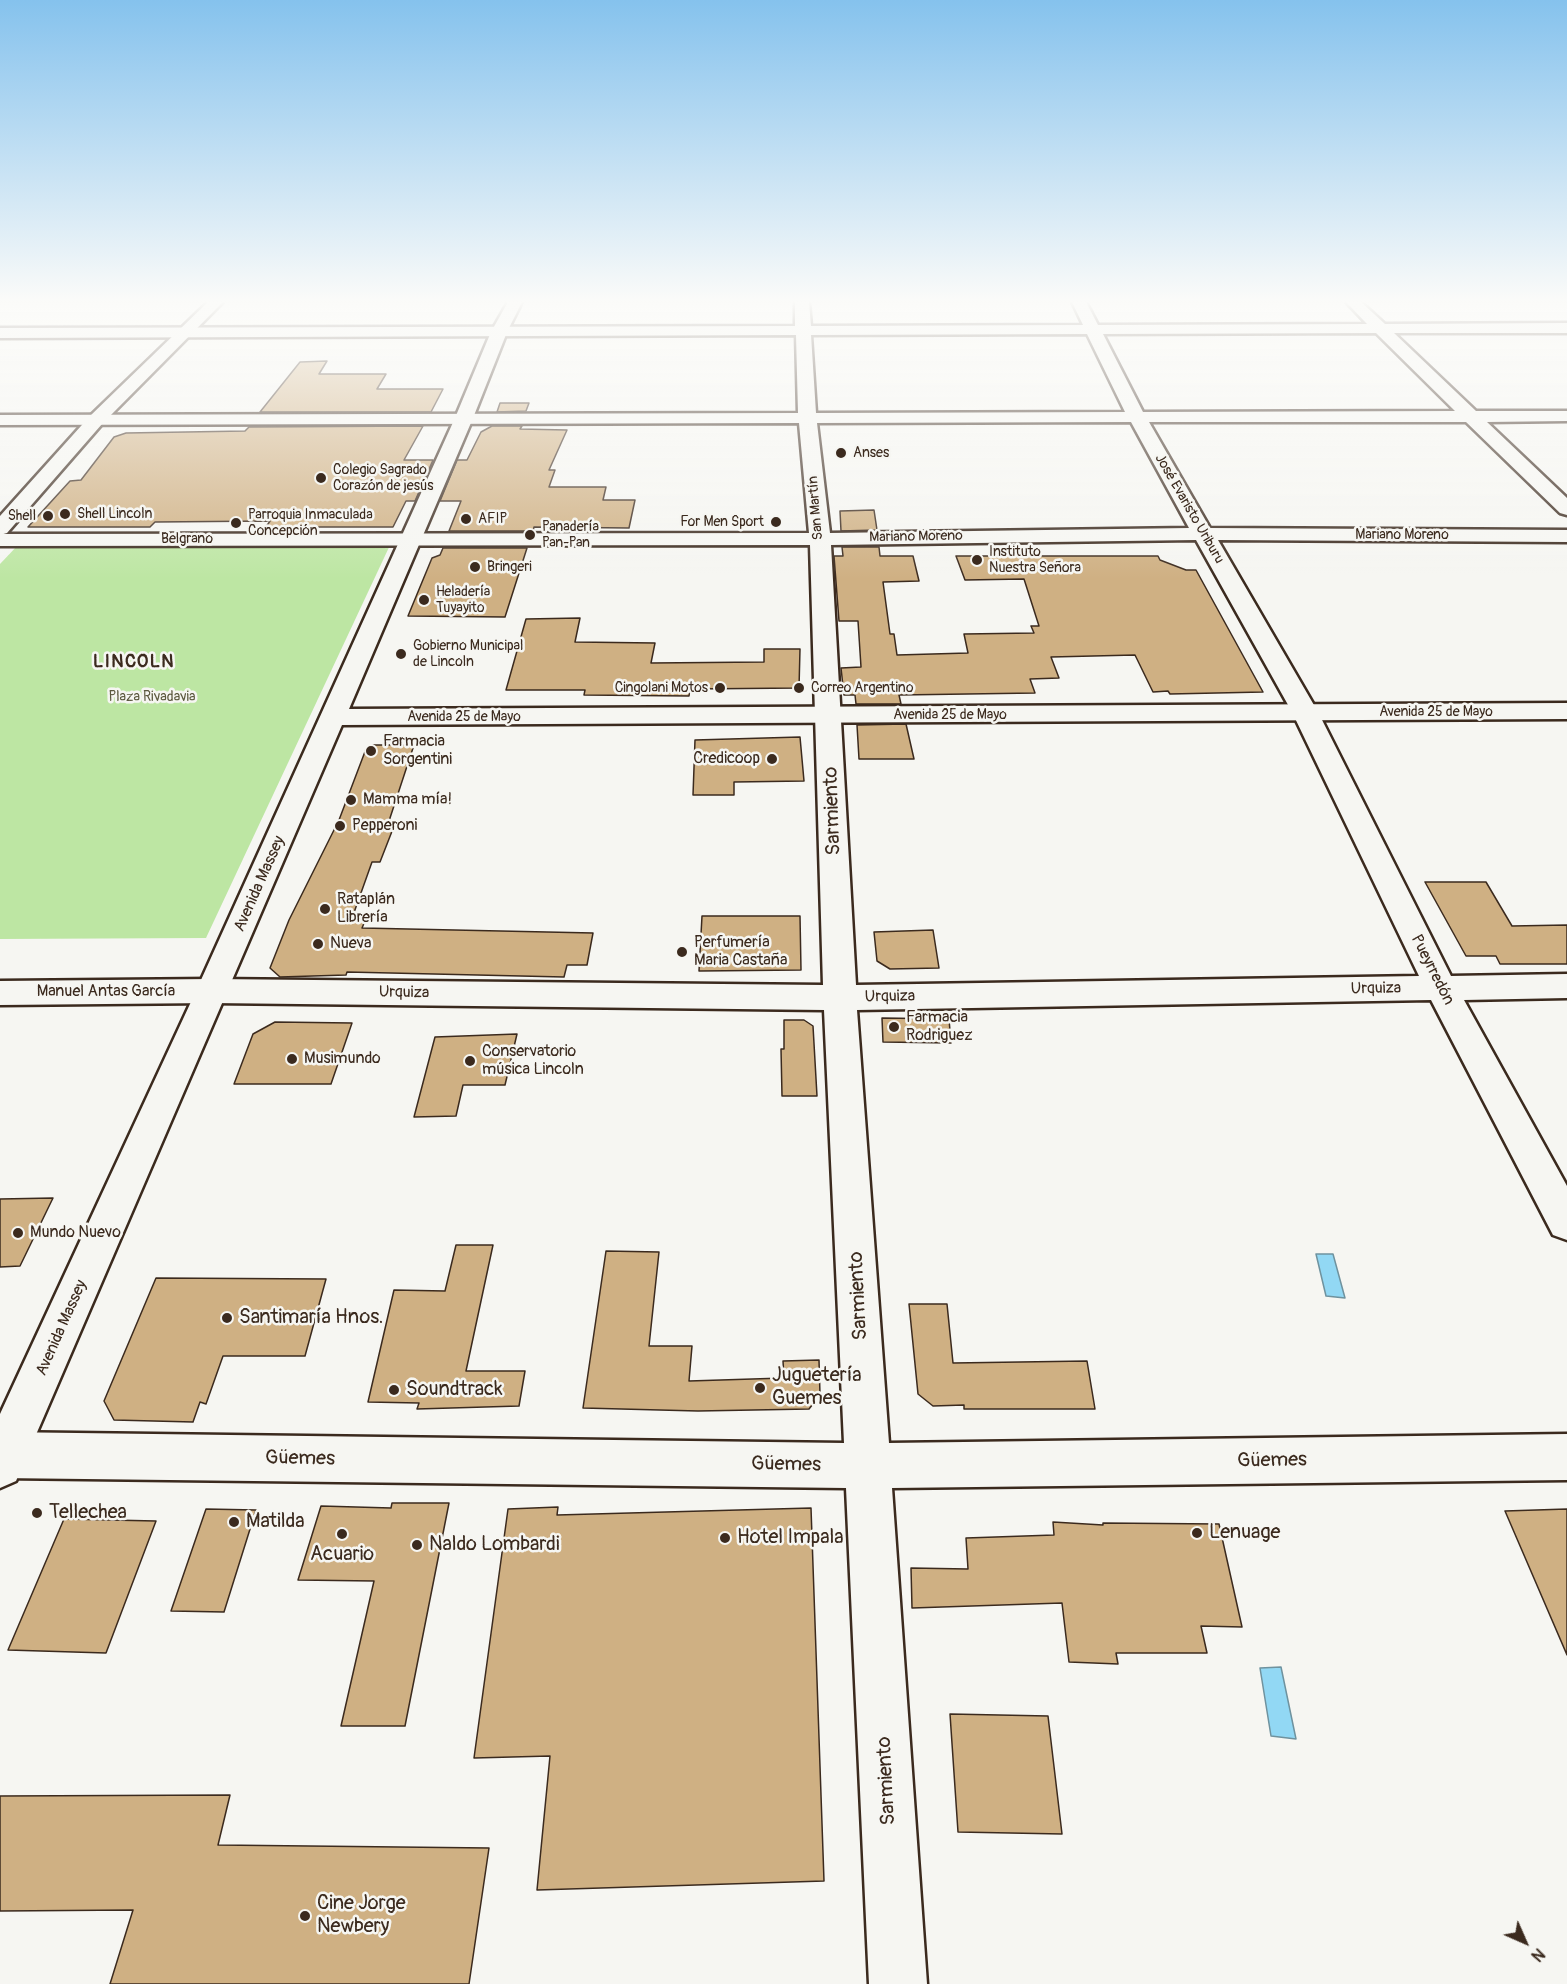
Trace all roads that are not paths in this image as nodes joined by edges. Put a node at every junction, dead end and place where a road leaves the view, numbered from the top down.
1 (122, 395) edge
2 (474, 395) edge
3 (806, 395) edge
4 (1126, 395) edge
5 (1448, 395) edge
6 (1136, 416) junction
7 (1567, 416) edge
8 (1471, 417) junction
9 (464, 418) junction
10 (807, 418) junction
11 (0, 420) edge
12 (96, 420) junction
13 (1567, 509) edge
14 (0, 529) edge
15 (1203, 534) junction
16 (1567, 536) edge
17 (410, 539) junction
18 (820, 539) junction
19 (0, 540) edge
20 (1567, 711) edge
21 (1305, 712) junction
22 (829, 716) junction
23 (333, 717) junction
24 (1567, 986) edge
25 (1441, 988) junction
26 (212, 992) junction
27 (0, 993) edge
28 (840, 998) junction
29 (1567, 1223) edge
30 (1567, 1457) edge
31 (2, 1458) edge
32 (869, 1466) junction
33 (898, 1984) edge

1 - 12 street
2 - 9 street, Avenida Massey
3 - 10 street, San Martín
4 - 6 street, José Evaristo Uriburu
5 - 8 street
6 - 8 street
6 - 10 street
6 - 15 street, José Evaristo Uriburu
7 - 8 street
8 - 13 street
9 - 10 street
9 - 12 street
9 - 17 street, Avenida Massey
10 - 18 street, San Martín
11 - 12 street
12 - 14 street
15 - 16 street, Mariano Moreno
15 - 18 street, Mariano Moreno
15 - 21 street, José Evaristo Uriburu
17 - 18 street, Mariano Moreno
17 - 19 street, Belgrano
17 - 23 street, Avenida Massey
18 - 22 street, San Martín
20 - 21 street, Avenida 25 de Mayo
21 - 22 street, Avenida 25 de Mayo
21 - 25 street, Pueyrredón
22 - 23 street, Avenida 25 de Mayo
22 - 28 street, Sarmiento
23 - 26 street, Avenida Massey
24 - 25 street, Urquiza
25 - 28 street, Urquiza
25 - 29 street, Pueyrredón
26 - 27 street, Manuel Antas García
26 - 28 street, Urquiza
26 - 31 street, Avenida Massey
28 - 32 street, Sarmiento
30 - 32 street, Güemes
31 - 32 street, Güemes
32 - 33 street, Sarmiento

